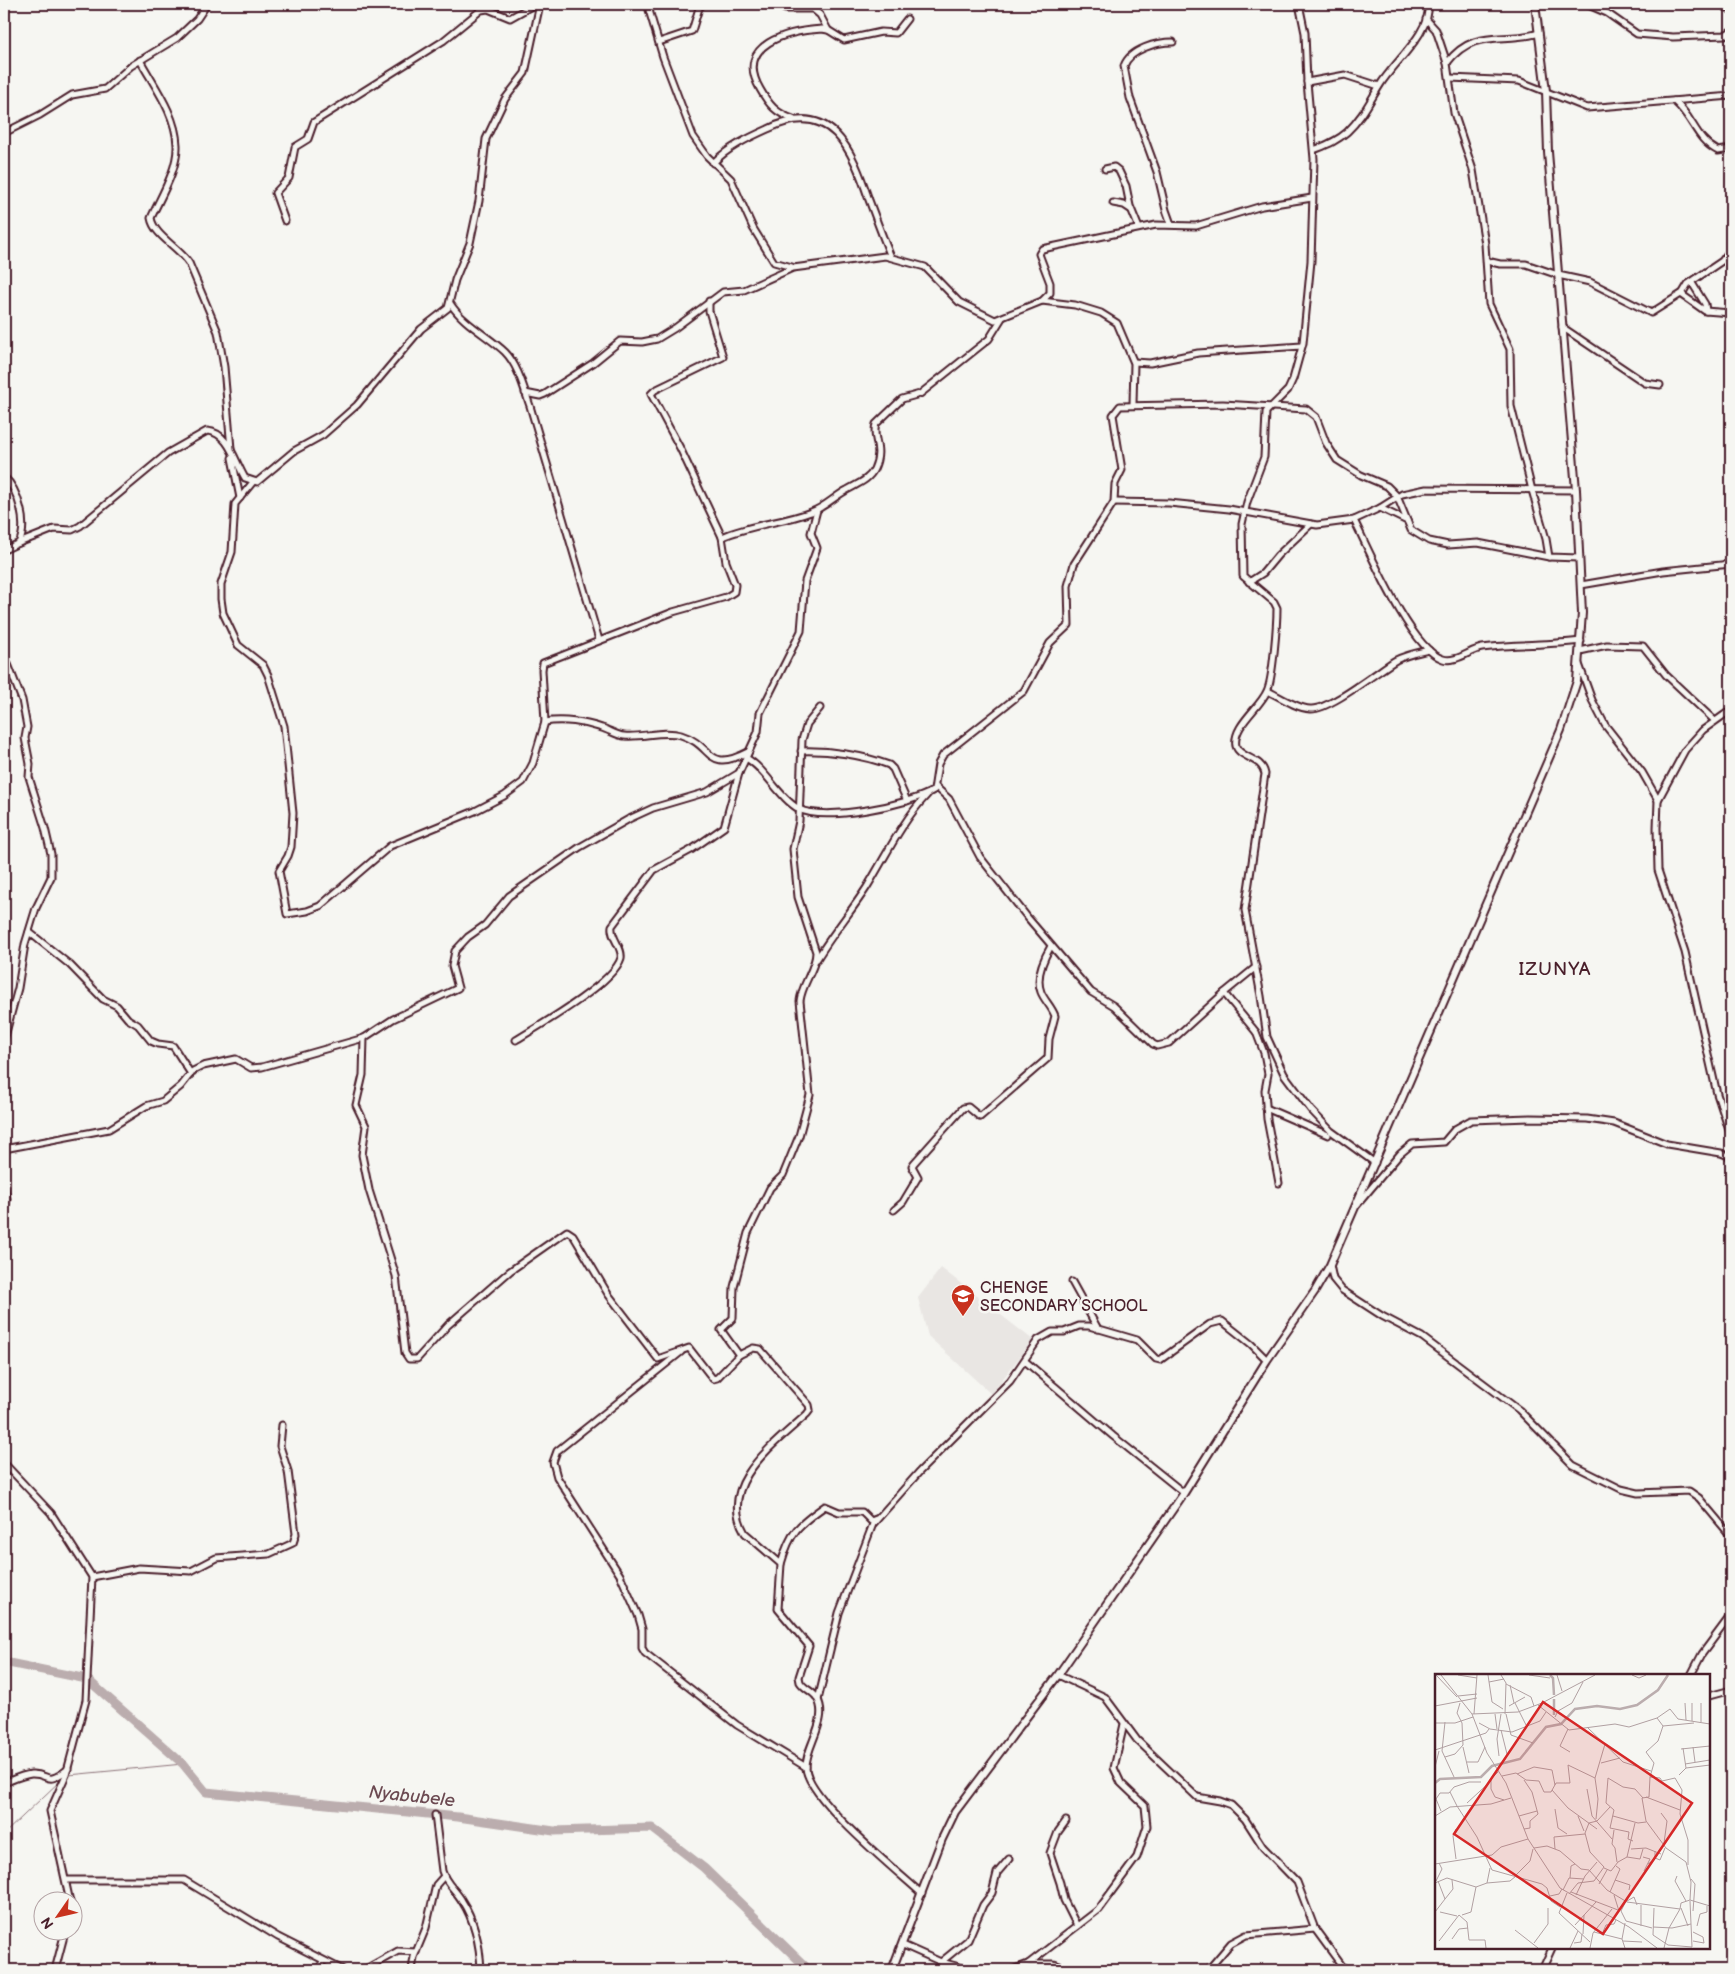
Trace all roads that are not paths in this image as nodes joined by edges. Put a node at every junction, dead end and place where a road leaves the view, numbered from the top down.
1 (207, 4) edge
2 (535, 4) edge
3 (540, 4) edge
4 (654, 4) edge
5 (703, 4) edge
6 (774, 4) edge
7 (1299, 4) edge
8 (1428, 4) edge
9 (1535, 4) edge
10 (1586, 4) edge
11 (1724, 4) edge
12 (1731, 10) edge
13 (907, 19) dead end
14 (1426, 20) junction
15 (828, 30) junction
16 (1731, 31) edge
17 (1539, 33) junction
18 (660, 42) junction
19 (1173, 42) dead end
20 (140, 60) junction
21 (1447, 62) junction
22 (1450, 78) junction
23 (1307, 82) junction
24 (1379, 86) junction
25 (1546, 91) junction
26 (1731, 96) edge
27 (1674, 101) junction
28 (794, 119) junction
29 (4, 133) edge
30 (1731, 149) edge
31 (1314, 150) junction
32 (713, 163) junction
33 (1105, 169) dead end
34 (1312, 198) junction
35 (1112, 203) dead end
36 (1132, 210) junction
37 (285, 221) dead end
38 (1171, 224) junction
39 (1138, 228) junction
40 (1731, 249) edge
41 (891, 257) junction
42 (1487, 261) junction
43 (793, 268) junction
44 (1558, 275) junction
45 (1692, 282) junction
46 (1682, 294) junction
47 (709, 301) junction
48 (1042, 301) junction
49 (450, 303) junction
50 (1706, 312) junction
51 (1731, 313) edge
52 (1002, 318) junction
53 (1562, 327) junction
54 (1302, 346) junction
55 (1134, 362) junction
56 (1660, 385) dead end
57 (525, 393) junction
58 (1133, 404) junction
59 (1268, 408) junction
60 (231, 449) junction
61 (4, 477) edge
62 (253, 482) junction
63 (1532, 490) junction
64 (1576, 490) junction
65 (1396, 496) junction
66 (240, 498) junction
67 (1114, 502) junction
68 (1380, 508) junction
69 (817, 510) junction
70 (1244, 511) junction
71 (1354, 520) junction
72 (1408, 522) junction
73 (1311, 524) junction
74 (722, 537) junction
75 (19, 543) junction
76 (4, 550) edge
77 (1549, 557) junction
78 (1580, 558) junction
79 (1731, 564) edge
80 (1249, 582) junction
81 (1581, 585) junction
82 (599, 640) junction
83 (1581, 641) junction
84 (1429, 650) junction
85 (1580, 651) junction
86 (4, 654) edge
87 (1580, 664) junction
88 (1268, 691) junction
89 (820, 708) dead end
90 (1731, 710) edge
91 (1715, 721) junction
92 (545, 722) junction
93 (801, 751) junction
94 (748, 752) junction
95 (746, 758) junction
96 (739, 773) junction
97 (936, 787) junction
98 (930, 792) junction
99 (1658, 800) junction
100 (907, 801) junction
101 (799, 809) junction
102 (28, 932) junction
103 (1051, 946) junction
104 (816, 960) junction
105 (1256, 967) junction
106 (1224, 993) junction
107 (364, 1038) junction
108 (4, 1040) edge
109 (516, 1040) dead end
110 (191, 1074) junction
111 (1266, 1108) junction
112 (1328, 1135) dead end
113 (1731, 1136) edge
114 (4, 1149) edge
115 (1731, 1157) edge
116 (1375, 1163) junction
117 (1279, 1183) dead end
118 (4, 1184) edge
119 (894, 1210) dead end
120 (1353, 1210) junction
121 (4, 1216) edge
122 (1330, 1265) junction
123 (1072, 1282) dead end
124 (1098, 1329) junction
125 (685, 1348) junction
126 (740, 1355) junction
127 (1025, 1360) junction
128 (1267, 1360) junction
129 (282, 1425) dead end
130 (4, 1463) edge
131 (1184, 1493) junction
132 (876, 1519) junction
133 (1731, 1536) edge
134 (781, 1564) junction
135 (92, 1577) junction
136 (1731, 1615) edge
137 (1692, 1674) edge
138 (1058, 1676) junction
139 (1731, 1690) edge
140 (1710, 1696) edge
141 (818, 1700) junction
142 (1124, 1724) junction
143 (806, 1767) junction
144 (68, 1769) junction
145 (4, 1783) edge
146 (435, 1815) dead end
147 (1066, 1821) dead end
148 (1009, 1859) dead end
149 (444, 1876) junction
150 (66, 1880) junction
151 (68, 1892) edge
152 (922, 1894) junction
153 (1077, 1926) junction
154 (1315, 1929) junction
155 (62, 1942) edge
156 (903, 1945) junction
157 (1552, 1949) edge
158 (416, 1952) junction
159 (323, 1962) junction
160 (941, 1962) junction
161 (1028, 1964) junction
162 (4, 1967) edge
163 (10, 1970) edge
164 (55, 1970) edge
165 (319, 1970) edge
166 (343, 1970) edge
167 (364, 1970) edge
168 (412, 1970) edge
169 (481, 1970) edge
170 (892, 1970) edge
171 (971, 1970) edge
172 (1012, 1970) edge
173 (1070, 1970) edge
174 (1208, 1970) edge
175 (1345, 1970) edge
176 (1542, 1970) edge

1 - 20 street
2 - 37 street
3 - 49 street
4 - 18 street
5 - 18 street
6 - 15 street
7 - 23 street
8 - 14 street
9 - 17 street
10 - 16 street
11 - 12 street
13 - 15 street
14 - 21 street
14 - 24 street
15 - 28 street
17 - 21 street
17 - 25 street
18 - 32 street
19 - 38 street
20 - 29 street
20 - 60 street
21 - 22 street
22 - 25 street
22 - 42 street
23 - 24 street
23 - 31 street
24 - 31 street
25 - 27 street
25 - 44 street
26 - 27 street
27 - 30 street
28 - 32 street
28 - 41 street
31 - 34 street
32 - 43 street
33 - 36 street
34 - 38 street
34 - 54 street
35 - 36 street
36 - 39 street
38 - 39 street
39 - 48 street
40 - 45 street
41 - 43 street
41 - 52 street
42 - 44 street
42 - 63 street
43 - 47 street
44 - 46 street
44 - 53 street
45 - 46 street
45 - 50 street
46 - 50 street
47 - 57 street
47 - 74 street
48 - 52 street
48 - 55 street
49 - 57 street
49 - 62 street
50 - 51 street
52 - 69 street
53 - 56 street
53 - 64 street
54 - 55 street
54 - 59 street
55 - 58 street
57 - 82 street
58 - 59 street
58 - 67 street
59 - 65 street
59 - 70 street
60 - 62 street
60 - 66 street
60 - 75 street
61 - 75 street
62 - 66 street
63 - 64 street
63 - 65 street
63 - 77 street
64 - 78 street
65 - 68 street
65 - 72 street
66 - 92 street
67 - 70 street
67 - 97 street
68 - 71 street
68 - 72 street
69 - 74 street
69 - 94 street
70 - 73 street
70 - 80 street
71 - 73 street
71 - 84 street
72 - 77 street
73 - 80 street
74 - 82 street
75 - 76 street
77 - 78 street
78 - 81 street
79 - 81 street
80 - 88 street
81 - 83 street
82 - 92 street
83 - 84 street
83 - 85 street
84 - 88 street
85 - 87 street
85 - 91 street
86 - 102 street
87 - 99 street
87 - 116 street
88 - 105 street
89 - 93 street
90 - 91 street
91 - 99 street
92 - 94 street
93 - 100 street
93 - 101 street
94 - 95 street
95 - 96 street
95 - 101 street
96 - 107 street
96 - 109 street
97 - 98 street
97 - 103 street
98 - 100 street
98 - 104 street
99 - 113 street
100 - 101 street
101 - 104 street
102 - 108 street
102 - 110 street
103 - 106 street
103 - 119 street
104 - 126 street
105 - 106 street
105 - 116 street
106 - 111 street
107 - 110 street
107 - 125 street
110 - 114 street
111 - 112 street
111 - 117 street
115 - 120 street
116 - 120 street
118 - 121 street
120 - 122 street
122 - 128 street
122 - 133 street
123 - 124 street
124 - 127 street
124 - 128 street
125 - 126 street
125 - 143 street
126 - 134 street
127 - 131 street
127 - 132 street
128 - 131 street
129 - 135 street
130 - 135 street
131 - 138 street
132 - 134 street
132 - 141 street
134 - 141 street
135 - 144 street
136 - 137 street
138 - 142 street
138 - 152 street
139 - 140 street
141 - 143 street
142 - 153 street
142 - 154 street
143 - 152 street
144 - 145 street
144 - 150 street
146 - 149 street
147 - 153 street
148 - 160 street
149 - 158 street
149 - 169 street
150 - 151 street
150 - 159 street
152 - 156 street
153 - 161 street
154 - 174 street
154 - 175 street
155 - 164 street
156 - 160 street
156 - 170 street
157 - 176 street
158 - 167 street
158 - 168 street
159 - 165 street
159 - 166 street
160 - 171 street
161 - 172 street
161 - 173 street
162 - 163 street

